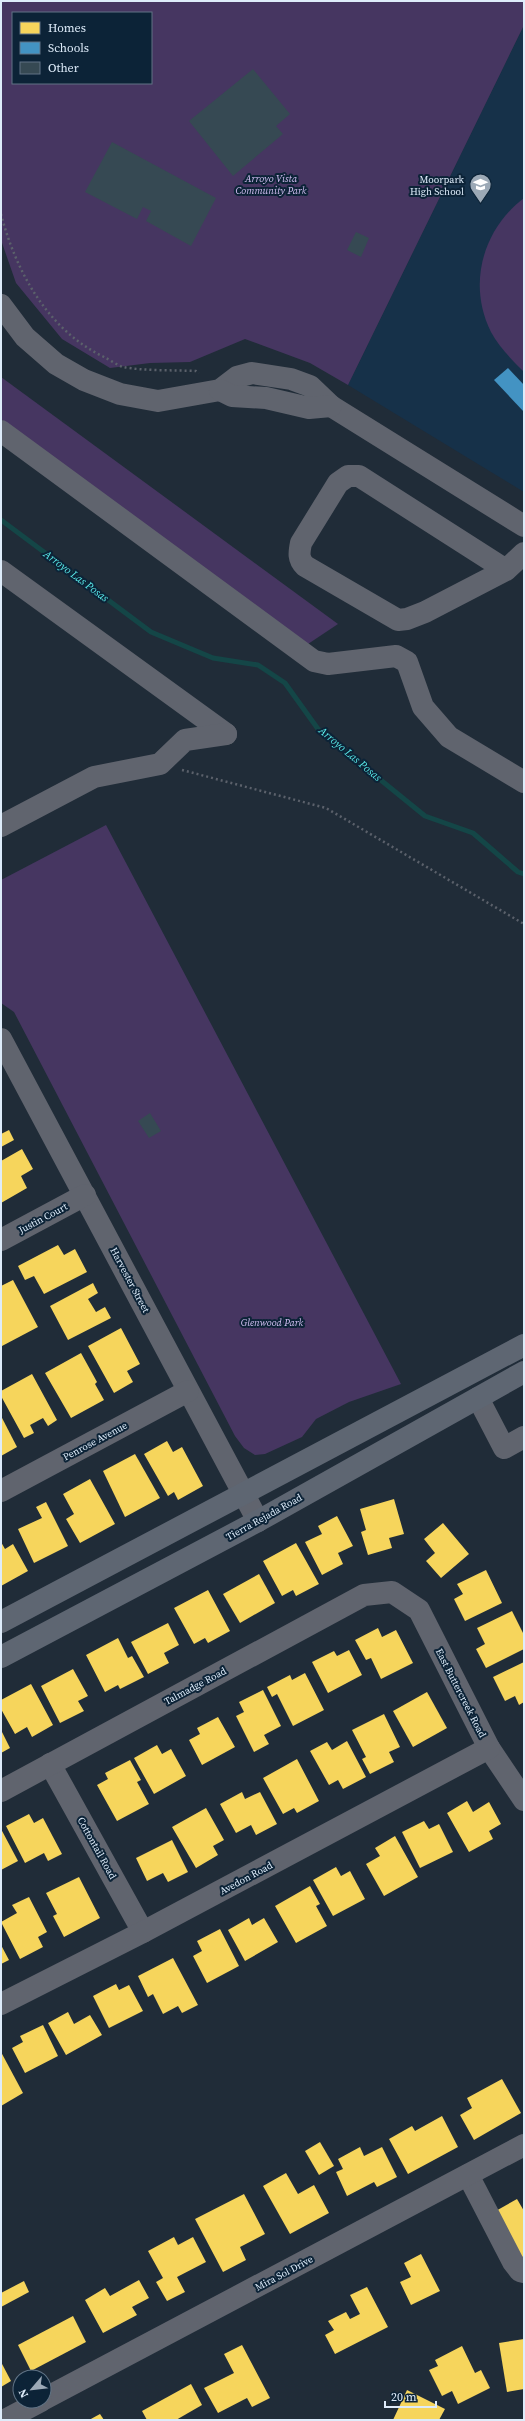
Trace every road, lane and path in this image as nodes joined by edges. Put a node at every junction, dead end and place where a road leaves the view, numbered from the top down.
1 (1, 214) edge
2 (1, 305) edge
3 (199, 373) dead end
4 (1, 431) edge
5 (524, 526) edge
6 (524, 553) edge
7 (1, 570) edge
8 (506, 570) junction
9 (160, 764) junction
10 (524, 782) edge
11 (1, 826) edge
12 (524, 924) edge
13 (1, 1039) edge
14 (85, 1196) junction
15 (1, 1240) edge
16 (524, 1345) edge
17 (524, 1372) edge
18 (188, 1391) junction
19 (478, 1398) junction
20 (524, 1436) edge
21 (1, 1491) edge
22 (244, 1495) junction
23 (258, 1521) junction
24 (392, 1592) joint
25 (1, 1622) edge
26 (1, 1657) edge
27 (489, 1748) junction
28 (50, 1764) junction
29 (1, 1790) edge
30 (524, 1800) edge
31 (143, 1932) junction
32 (1, 2004) edge
33 (524, 2145) edge
34 (468, 2175) junction
35 (524, 2272) edge
36 (52, 2396) edge
37 (26, 2409) edge
38 (5, 2420) edge

1 - 3 path
2 - 5 street
4 - 10 street
6 - 8 street
7 - 9 street
8 - 8 street
9 - 11 street
9 - 12 path
13 - 14 street, Harvester Street
14 - 15 street, Justin Court
14 - 18 street, Harvester Street
16 - 22 main road
17 - 19 main road, Tierra Rejada Road
18 - 21 street, Penrose Avenue
18 - 22 street, Harvester Street
19 - 20 street
19 - 23 main road, Tierra Rejada Road
22 - 23 street, Harvester Street
22 - 25 main road
23 - 26 main road, Tierra Rejada Road
24 - 27 street, East Buttercreek Road
24 - 28 street, Talmadge Road
27 - 30 street, East Buttercreek Road
27 - 31 street, Avedon Road
28 - 29 street, Talmadge Road
28 - 31 street, Cottontail Road
31 - 32 street, Avedon Road
33 - 34 street, Mira Sol Drive
34 - 35 street
34 - 36 street, Mira Sol Drive
37 - 38 street

